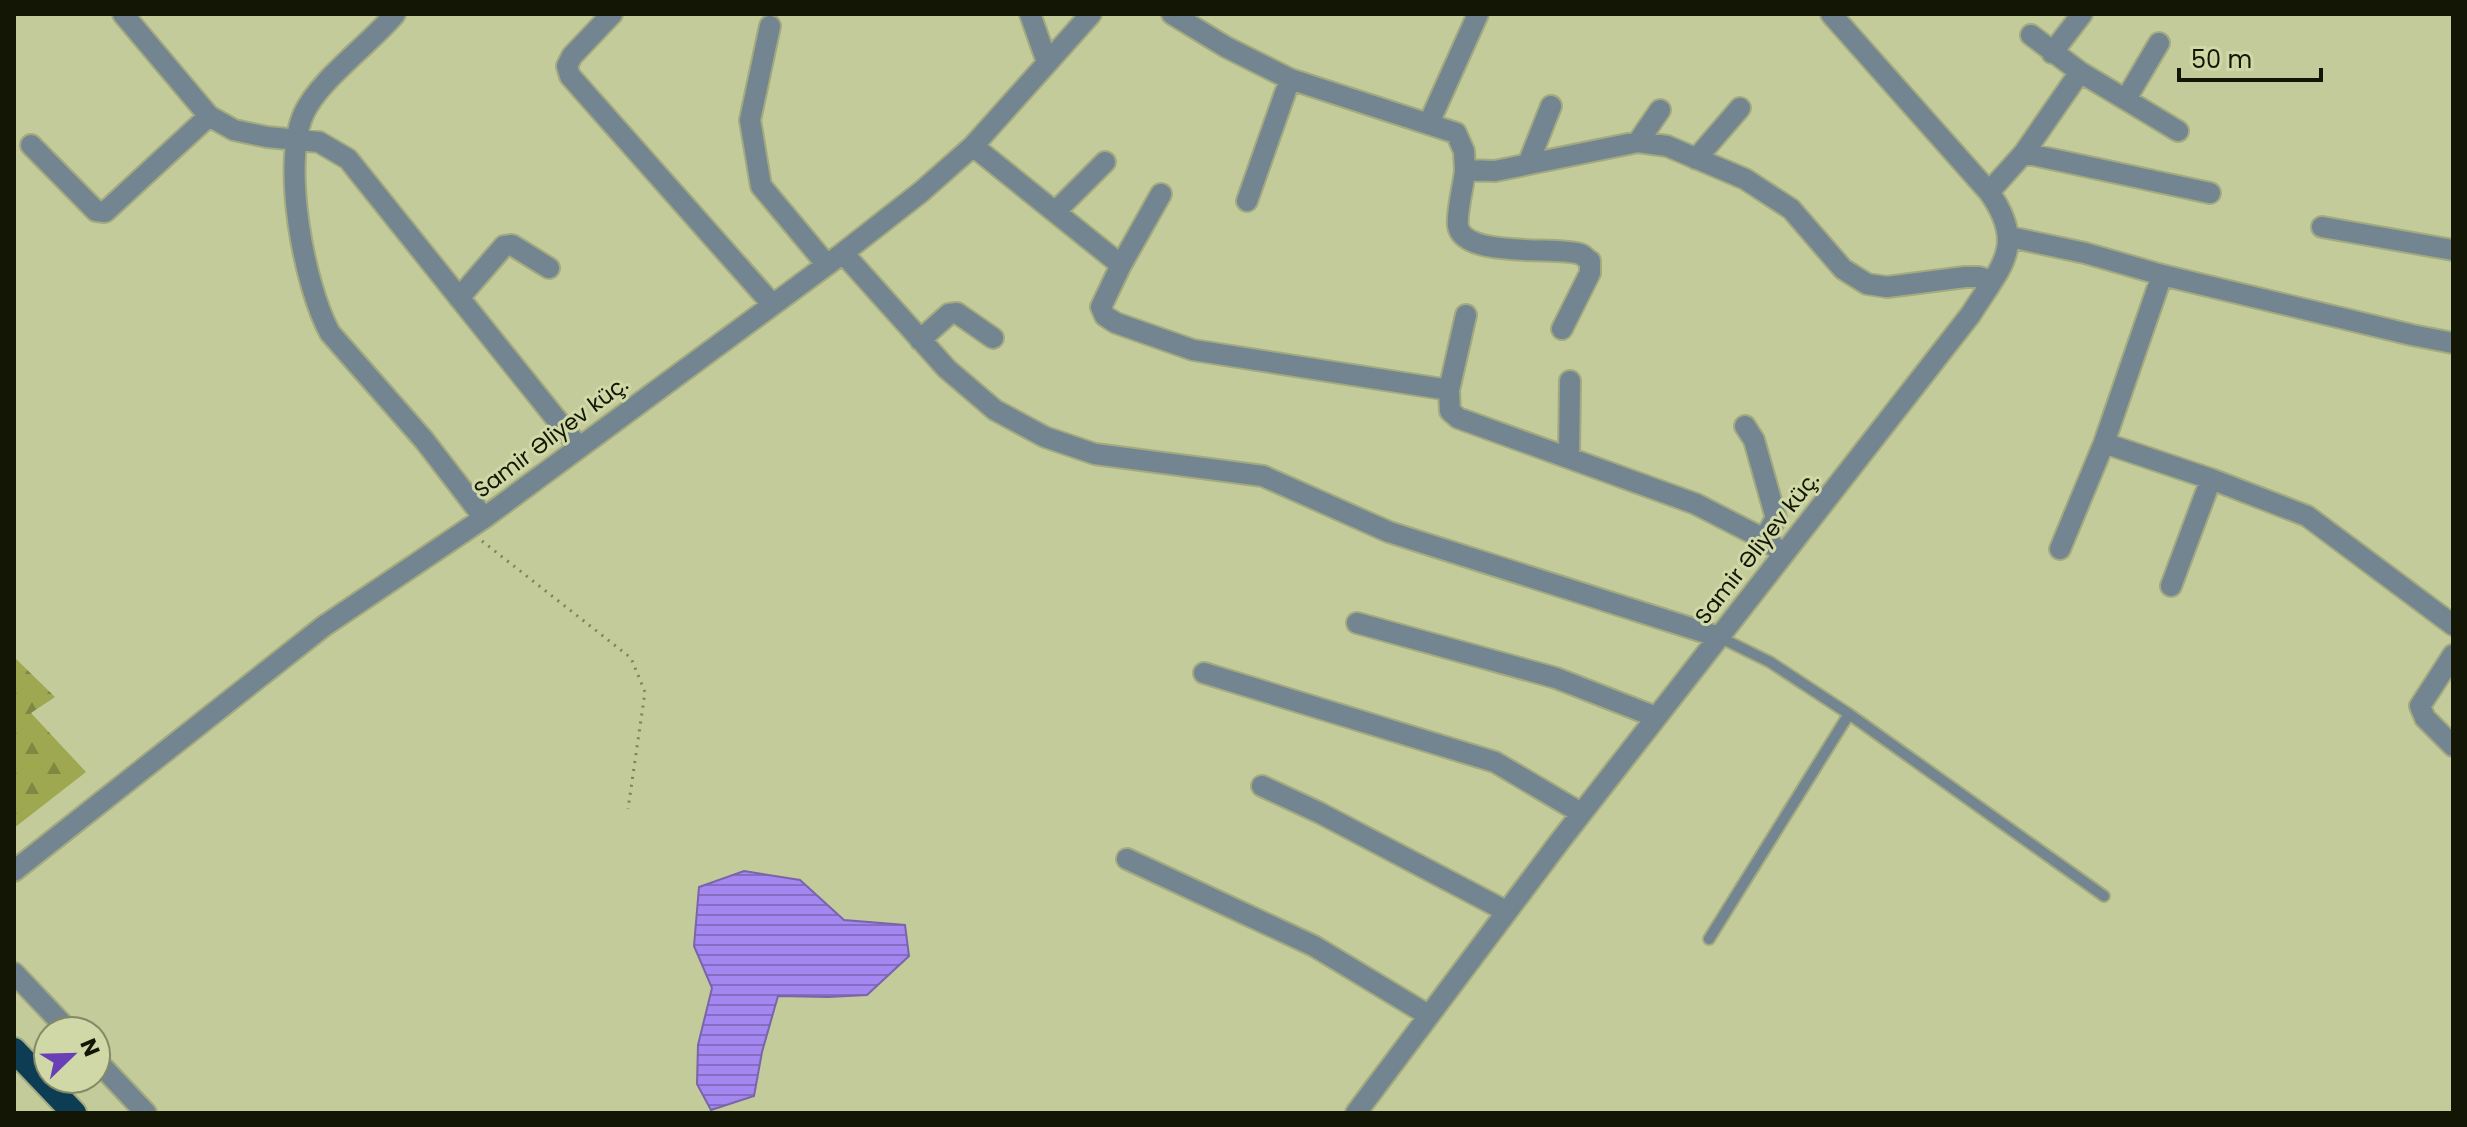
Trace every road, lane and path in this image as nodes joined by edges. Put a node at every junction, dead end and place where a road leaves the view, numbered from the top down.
1 (123, 14) edge
2 (395, 14) edge
3 (612, 14) edge
4 (1030, 14) edge
5 (1091, 14) edge
6 (1172, 14) edge
7 (1478, 14) edge
8 (1831, 14) edge
9 (2082, 14) edge
10 (770, 26) dead end
11 (2031, 35) dead end
12 (2159, 43) dead end
13 (2052, 53) junction
14 (1047, 62) junction
15 (2080, 72) junction
16 (1290, 79) junction
17 (2126, 99) junction
18 (1551, 106) dead end
19 (1740, 108) dead end
20 (1660, 110) dead end
21 (209, 116) junction
22 (1429, 123) junction
23 (2178, 131) dead end
24 (297, 140) junction
25 (1638, 142) junction
26 (31, 145) dead end
27 (973, 146) junction
28 (2024, 153) junction
29 (1696, 159) junction
30 (1105, 162) dead end
31 (1528, 164) junction
32 (1465, 170) junction
33 (1989, 192) junction
34 (2210, 193) dead end
35 (1161, 194) dead end
36 (1247, 201) dead end
37 (1055, 212) junction
38 (2322, 227) dead end
39 (2010, 237) junction
40 (2453, 250) edge
41 (835, 259) junction
42 (1121, 265) junction
43 (549, 268) dead end
44 (2162, 275) junction
45 (1992, 281) junction
46 (459, 298) junction
47 (772, 304) junction
48 (1466, 315) dead end
49 (1562, 329) dead end
50 (993, 338) dead end
51 (920, 340) junction
52 (2453, 343) edge
53 (1570, 381) dead end
54 (1449, 390) junction
55 (1745, 426) dead end
56 (2104, 443) junction
57 (578, 446) junction
58 (1569, 457) junction
59 (2211, 479) junction
60 (477, 522) junction
61 (1764, 539) junction
62 (2060, 549) dead end
63 (1783, 553) junction
64 (2171, 586) dead end
65 (1357, 623) dead end
66 (2453, 625) edge
67 (1719, 637) junction
68 (2453, 655) edge
69 (1204, 673) dead end
70 (1849, 714) junction
71 (1656, 717) junction
72 (2453, 746) edge
73 (1262, 786) dead end
74 (628, 809) dead end
75 (1581, 813) junction
76 (1127, 859) dead end
77 (14, 871) edge
78 (2104, 896) dead end
79 (1506, 911) junction
80 (1709, 939) dead end
81 (14, 973) edge
82 (54, 1015) edge
83 (1428, 1015) junction
84 (14, 1050) edge
85 (112, 1077) edge
86 (74, 1113) edge
87 (146, 1113) edge
88 (1356, 1113) edge

1 - 21 street
2 - 24 street
3 - 47 street
4 - 14 street
5 - 14 street, Samir Əliyev küç.
6 - 16 street
7 - 22 street
8 - 33 street
9 - 13 street
10 - 41 street
11 - 13 street
12 - 17 street
13 - 15 street
14 - 27 street, Samir Əliyev küç.
15 - 17 street
15 - 28 street
16 - 22 street
16 - 36 street
17 - 23 street
18 - 31 street
19 - 29 street
20 - 25 street
21 - 24 street
21 - 26 street
22 - 32 street
24 - 46 street
24 - 60 street
25 - 29 street
25 - 31 street
27 - 37 street
27 - 41 street, Samir Əliyev küç.
28 - 33 street
28 - 34 street
29 - 45 street
30 - 37 street
31 - 32 street
32 - 49 street
33 - 39 street
35 - 42 street
37 - 42 street
38 - 40 street
39 - 44 street
39 - 45 street, Samir Əliyev küç.
41 - 47 street, Samir Əliyev küç.
41 - 51 street
42 - 54 street
43 - 46 street
44 - 52 street
44 - 56 street
45 - 63 street, Samir Əliyev küç.
46 - 57 street
47 - 57 street, Samir Əliyev küç.
48 - 54 street
50 - 51 street
51 - 67 street
53 - 58 street
54 - 58 street
55 - 61 street
56 - 59 street
56 - 62 street
57 - 60 street, Samir Əliyev küç.
58 - 61 street
59 - 64 street
59 - 66 street
60 - 74 path
60 - 77 street, Samir Əliyev küç.
61 - 63 street
63 - 67 street, Samir Əliyev küç.
65 - 71 street
67 - 70 lane
67 - 71 street, Samir Əliyev küç.
68 - 72 street
69 - 75 street
70 - 78 lane
70 - 80 lane
71 - 75 street, Samir Əliyev küç.
73 - 79 street
75 - 79 street, Samir Əliyev küç.
76 - 83 street
79 - 83 street, Samir Əliyev küç.
81 - 82 street
83 - 88 street, Samir Əliyev küç.
84 - 86 highway
85 - 87 street

